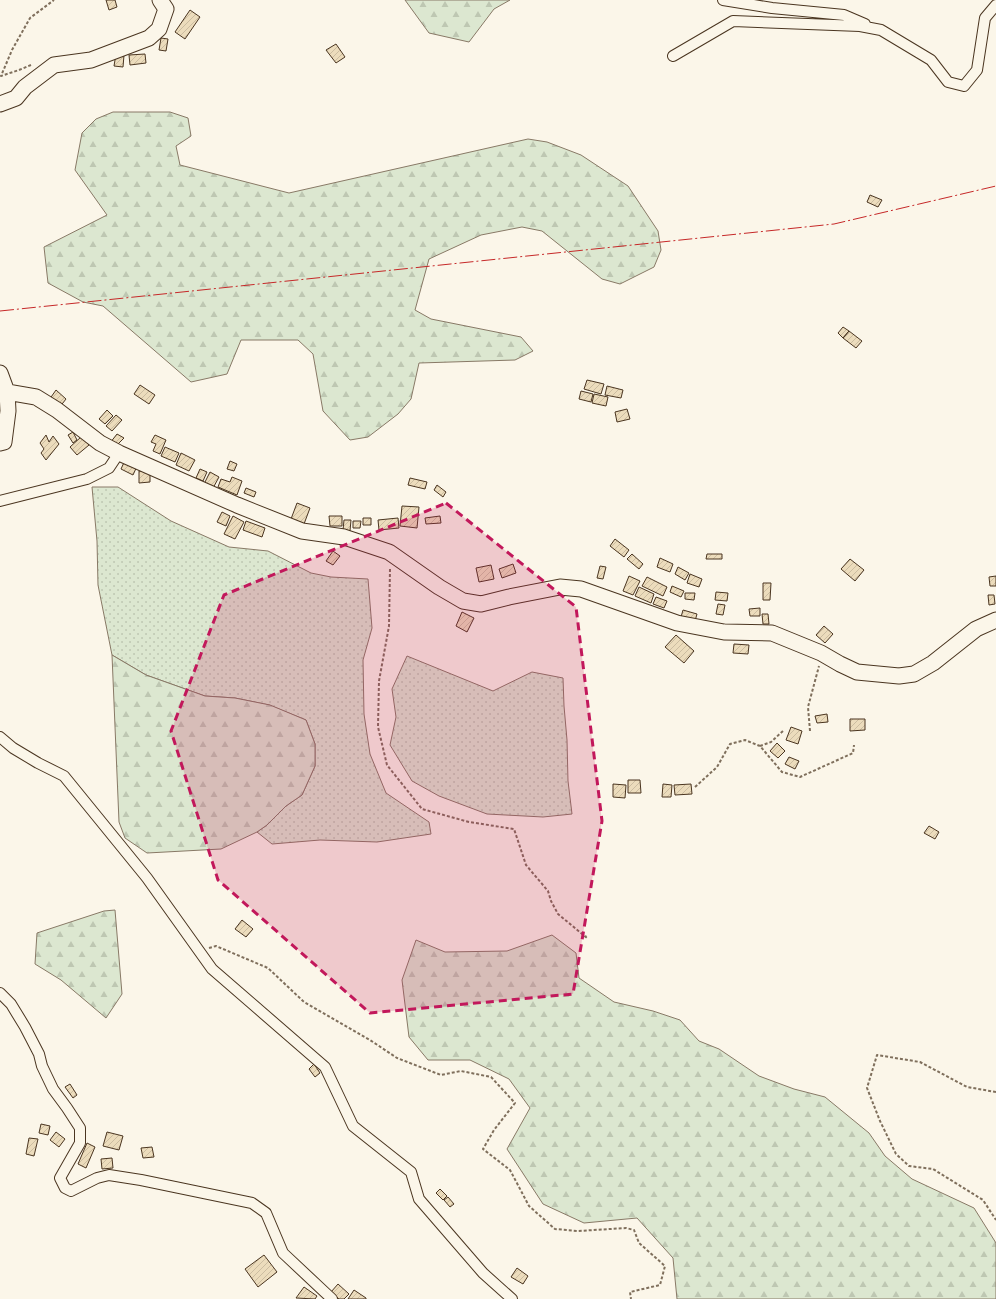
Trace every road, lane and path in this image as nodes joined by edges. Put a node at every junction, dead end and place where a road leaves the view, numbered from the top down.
1 (54, 0) edge
2 (160, 0) edge
3 (723, 0) edge
4 (996, 5) edge
5 (878, 30) junction
6 (673, 56) dead end
7 (44, 72) junction
8 (0, 104) edge
9 (0, 373) edge
10 (7, 392) junction
11 (0, 443) edge
12 (119, 453) junction
13 (0, 500) edge
14 (389, 552) junction
15 (996, 620) edge
16 (821, 653) junction
17 (784, 730) dead end
18 (810, 731) dead end
19 (0, 737) edge
20 (854, 745) dead end
21 (760, 746) junction
22 (695, 788) dead end
23 (586, 936) dead end
24 (199, 952) junction
25 (0, 993) edge
26 (996, 1092) edge
27 (996, 1220) edge
28 (332, 1299) edge
29 (512, 1299) edge
30 (631, 1299) edge

1 - 7 path
2 - 7 main road
3 - 5 street
4 - 5 street
5 - 6 street
7 - 8 main road
9 - 10 main road
10 - 11 main road
10 - 12 main road
12 - 13 street
12 - 14 main road
14 - 16 main road
14 - 23 path
15 - 16 main road
16 - 18 path
17 - 21 path
19 - 24 street
20 - 21 path
21 - 22 path
24 - 29 street
24 - 30 path
25 - 28 street
26 - 27 path

